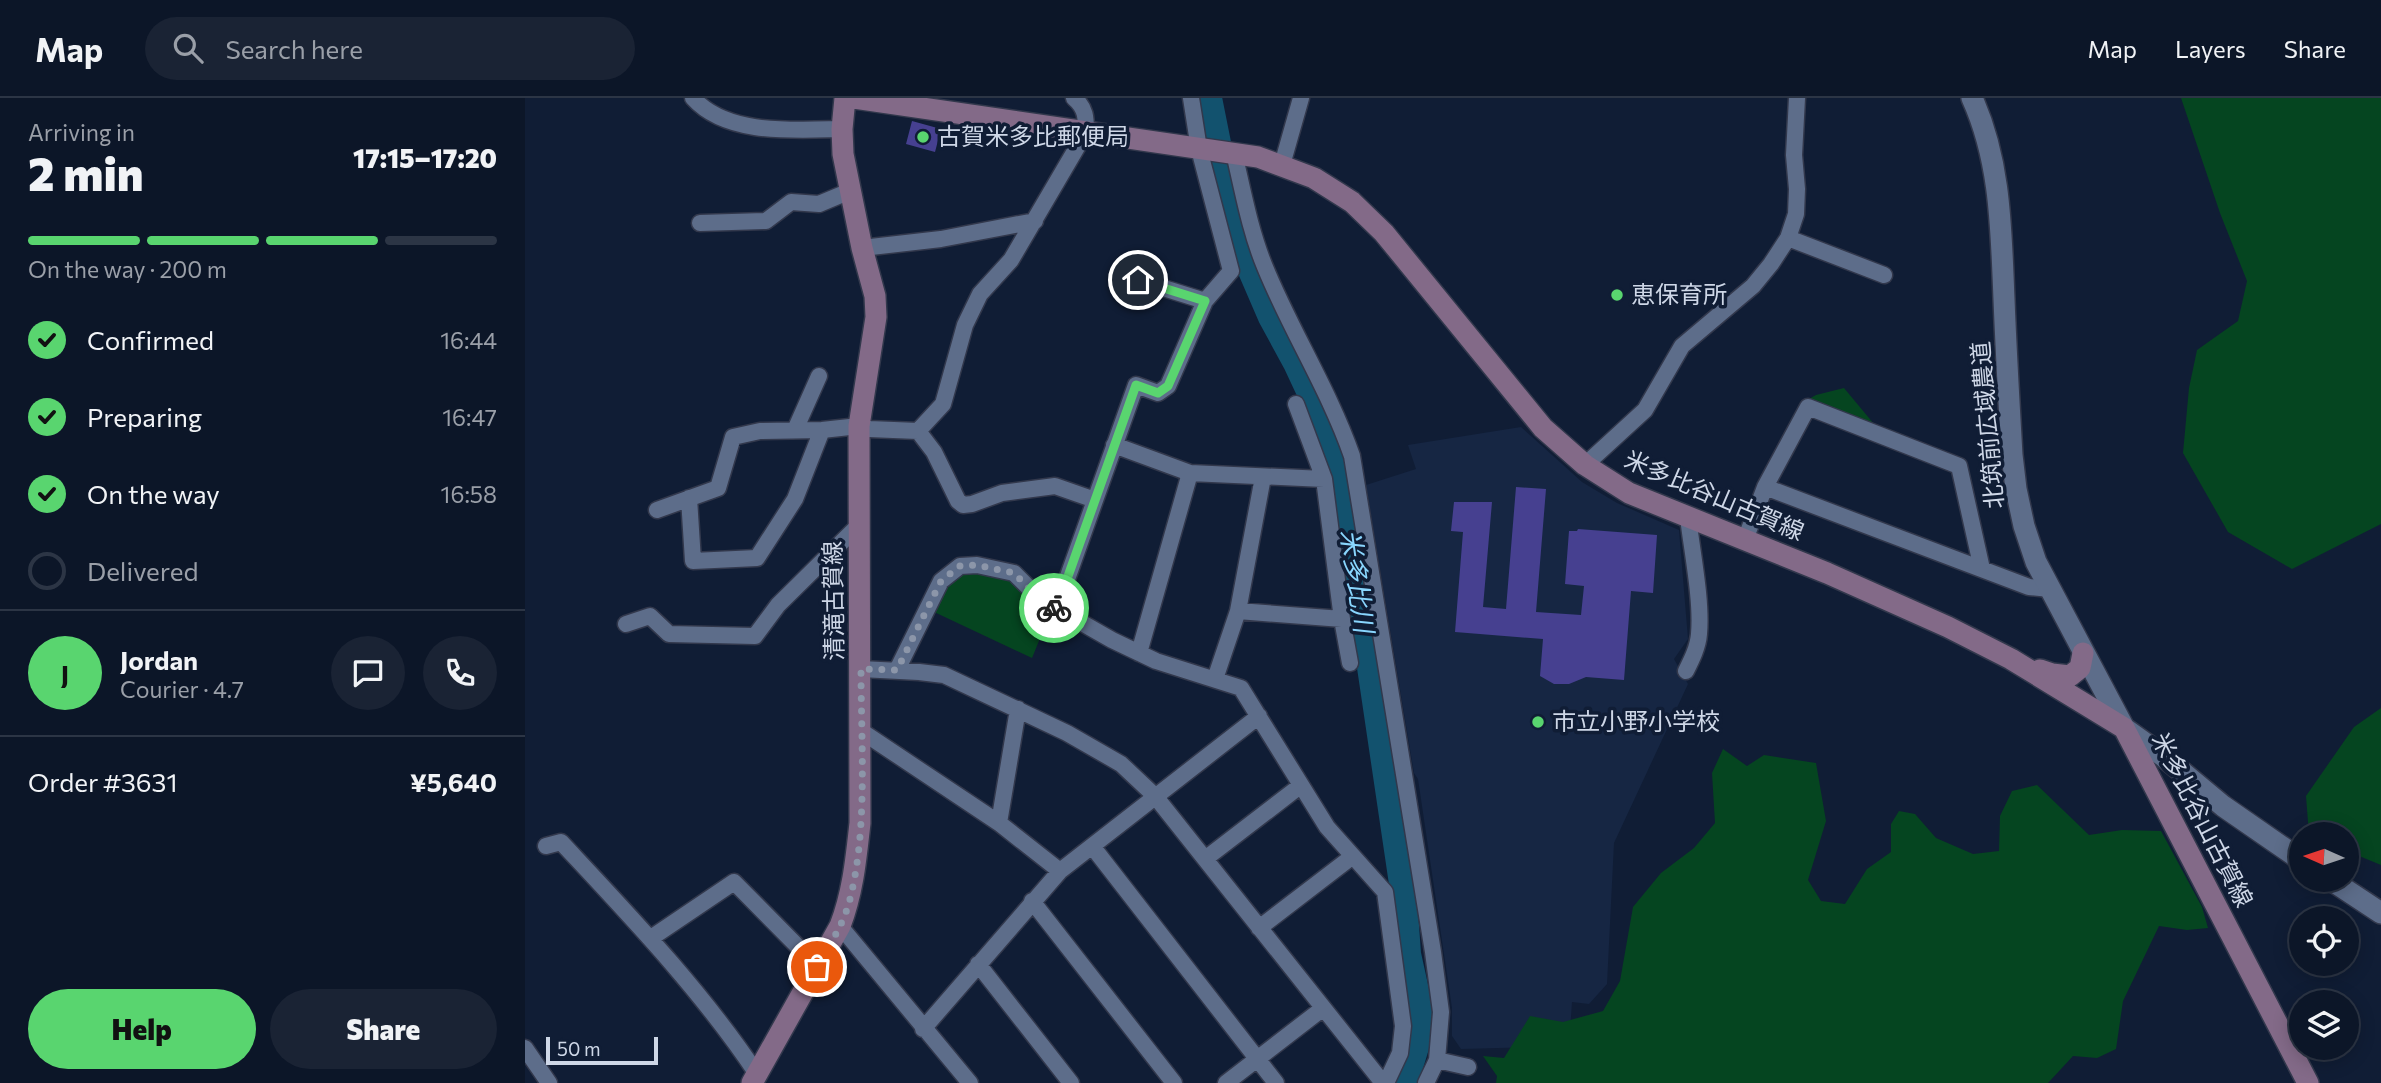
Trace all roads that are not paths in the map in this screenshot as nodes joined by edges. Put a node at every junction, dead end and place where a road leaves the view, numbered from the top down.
1 (693, 98) edge
2 (845, 98) edge
3 (854, 98) edge
4 (1191, 98) edge
5 (1301, 98) edge
6 (1797, 98) edge
7 (1972, 98) edge
8 (1080, 100) edge
9 (842, 129) junction
10 (1086, 132) junction
11 (1202, 150) junction
12 (1234, 153) junction
13 (1282, 165) junction
14 (850, 191) junction
15 (1035, 221) junction
16 (700, 223) dead end
17 (1788, 238) junction
18 (862, 248) junction
19 (1884, 275) dead end
20 (1138, 280) dead end
21 (1205, 301) junction
22 (819, 376) dead end
23 (1297, 404) dead end
24 (859, 426) junction
25 (795, 430) junction
26 (822, 430) junction
27 (918, 431) junction
28 (1114, 445) junction
29 (1585, 465) junction
30 (1190, 473) junction
31 (1263, 477) junction
32 (1324, 479) junction
33 (1765, 486) junction
34 (689, 498) junction
35 (1095, 500) junction
36 (657, 510) dead end
37 (1688, 517) junction
38 (859, 525) junction
39 (1745, 540) junction
40 (1982, 569) junction
41 (2050, 589) junction
42 (1056, 610) junction
43 (1238, 611) junction
44 (1342, 619) junction
45 (626, 624) dead end
46 (1139, 653) junction
47 (2083, 653) junction
48 (2011, 659) junction
49 (1350, 663) dead end
50 (861, 669) junction
51 (897, 670) junction
52 (1686, 671) dead end
53 (1215, 679) junction
54 (1019, 709) junction
55 (1259, 716) junction
56 (2124, 728) junction
57 (861, 731) junction
58 (1300, 786) junction
59 (1155, 796) junction
60 (999, 823) junction
61 (546, 846) dead end
62 (1092, 846) junction
63 (2289, 852) edge
64 (1353, 856) junction
65 (1205, 859) junction
66 (1060, 871) junction
67 (2349, 892) edge
68 (1032, 901) junction
69 (2381, 913) edge
70 (841, 926) junction
71 (1258, 928) junction
72 (651, 938) junction
73 (978, 964) junction
74 (817, 967) junction
75 (1322, 1009) junction
76 (923, 1029) junction
77 (525, 1048) edge
78 (1257, 1058) junction
79 (1437, 1060) junction
80 (1468, 1067) dead end
81 (755, 1079) edge
82 (549, 1083) edge
83 (970, 1083) edge
84 (1071, 1083) edge
85 (1174, 1083) edge
86 (1226, 1083) edge
87 (1276, 1083) edge
88 (1384, 1083) edge
89 (1426, 1083) edge
90 (2308, 1083) edge

1 - 9 street
2 - 9 main road, 清滝古賀線
3 - 10 main road, 米多比谷山古賀線
4 - 11 street
5 - 13 street
6 - 17 street
7 - 41 street, 北筑前広域農道
8 - 10 street
9 - 14 main road, 清滝古賀線
10 - 11 main road, 米多比谷山古賀線
10 - 15 street
11 - 12 main road, 米多比谷山古賀線
11 - 21 street
12 - 13 main road, 米多比谷山古賀線
12 - 79 street
13 - 29 main road, 米多比谷山古賀線
14 - 16 street
14 - 18 main road, 清滝古賀線
15 - 18 street
15 - 27 street
17 - 19 street
17 - 29 street
18 - 24 main road, 清滝古賀線
20 - 21 street
21 - 28 street
22 - 25 street
23 - 32 street
24 - 26 street
24 - 27 street
24 - 38 main road, 清滝古賀線
25 - 26 street
25 - 34 street
26 - 34 street
27 - 35 street
28 - 30 street
28 - 35 street
29 - 37 main road, 米多比谷山古賀線
30 - 31 street
30 - 46 street
31 - 32 street
31 - 43 street
32 - 44 street
33 - 39 street
33 - 40 street
33 - 40 street
34 - 36 street
35 - 42 street
37 - 39 main road, 米多比谷山古賀線
37 - 52 street
38 - 45 street
38 - 50 main road, 清滝古賀線
39 - 48 main road, 米多比谷山古賀線
40 - 41 street
41 - 47 street, 北筑前広域農道
42 - 46 street
42 - 51 street
43 - 44 street
43 - 53 street
44 - 49 street
46 - 53 street
47 - 48 main road
47 - 56 street, 北筑前広域農道
48 - 56 main road, 米多比谷山古賀線
50 - 51 street
50 - 57 main road, 清滝古賀線
51 - 54 street
53 - 55 street
54 - 59 street
54 - 60 street
55 - 58 street
55 - 59 street
56 - 63 street
56 - 90 main road, 米多比谷山古賀線
57 - 60 street
57 - 70 main road, 清滝古賀線
58 - 64 street
58 - 65 street
59 - 62 street
59 - 65 street
60 - 66 street
61 - 72 street
62 - 66 street
62 - 78 street
64 - 71 street
64 - 88 street
65 - 71 street
66 - 68 street
67 - 69 street
68 - 73 street
68 - 85 street
70 - 74 main road, 清滝古賀線
70 - 76 street
71 - 75 street
72 - 74 street
72 - 81 street
73 - 76 street
73 - 84 street
74 - 81 main road, 清滝古賀線
75 - 78 street
75 - 88 street
76 - 83 street
77 - 82 street
78 - 86 street
78 - 87 street
79 - 80 street
79 - 89 street

